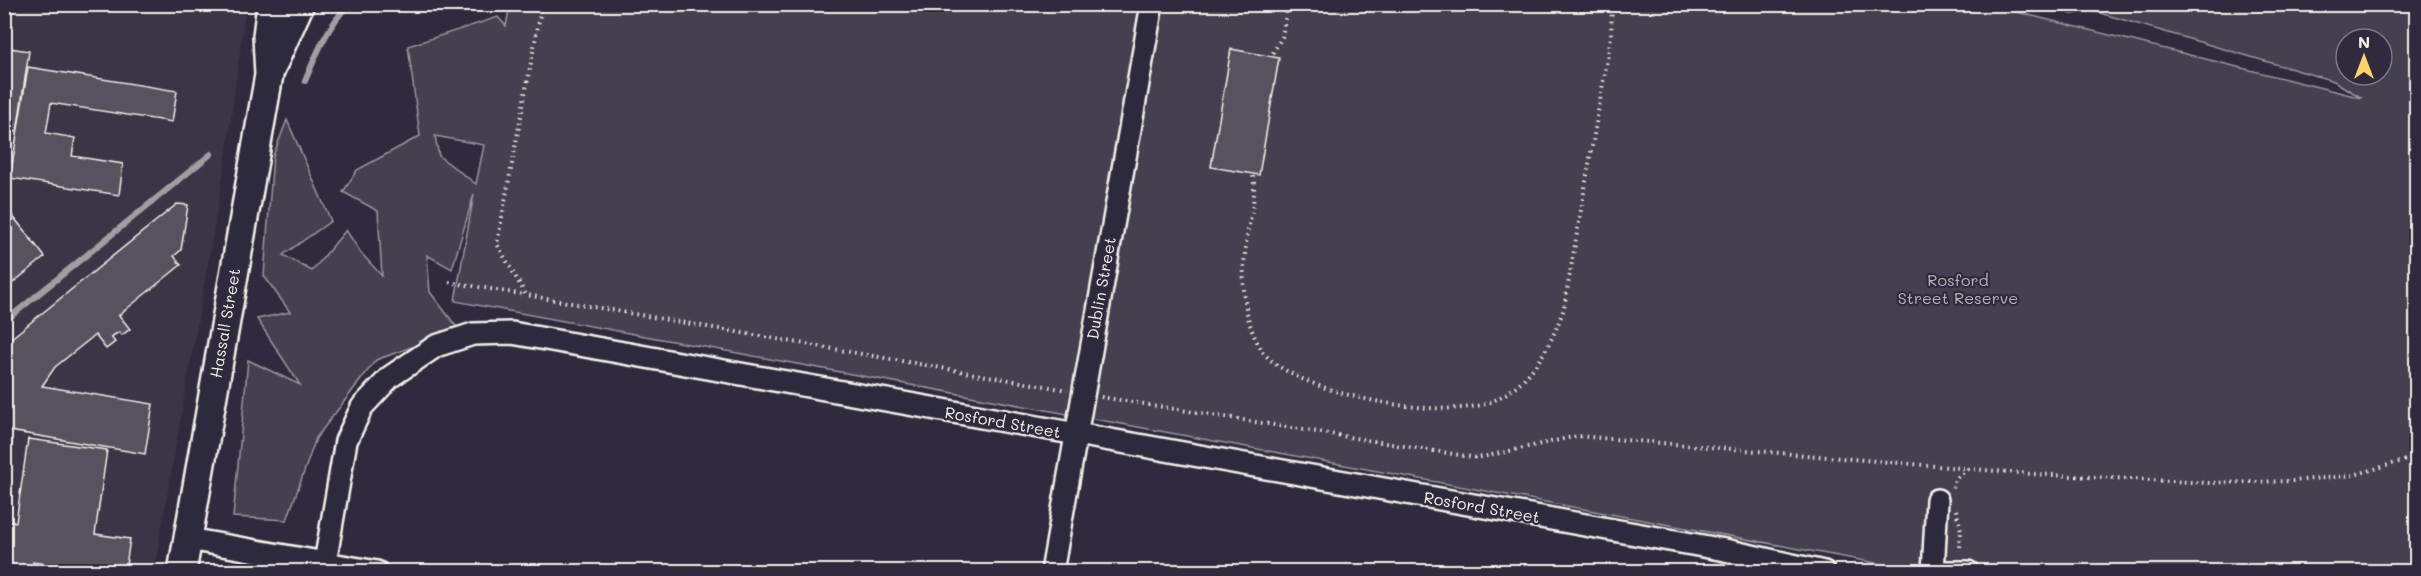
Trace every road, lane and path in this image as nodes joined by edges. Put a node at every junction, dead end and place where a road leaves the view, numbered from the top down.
1 (271, 4) edge
2 (300, 4) edge
3 (542, 4) edge
4 (1152, 4) edge
5 (1288, 4) edge
6 (1612, 4) edge
7 (1274, 53) dead end
8 (269, 75) junction
9 (1253, 176) dead end
10 (449, 282) dead end
11 (526, 295) junction
12 (1082, 393) junction
13 (1074, 435) junction
14 (2416, 457) edge
15 (1937, 500) dead end
16 (188, 539) junction
17 (325, 563) junction
18 (182, 572) edge
19 (377, 572) edge
20 (1052, 572) edge
21 (1824, 572) edge
22 (1933, 572) edge
23 (1941, 572) edge
24 (1968, 572) edge

1 - 8 main road, Hassall Street
2 - 8 main road, Hassall Street
3 - 11 path
4 - 12 street, Dublin Street
5 - 7 path
6 - 9 path
8 - 16 main road, Hassall Street
10 - 11 path
11 - 12 path
12 - 13 street, Dublin Street
12 - 14 path
13 - 17 street, Rosford Street
13 - 20 street, Dublin Street
13 - 21 street, Rosford Street
15 - 22 street
16 - 17 street
16 - 18 main road, Hassall Street
17 - 19 street
23 - 24 street

